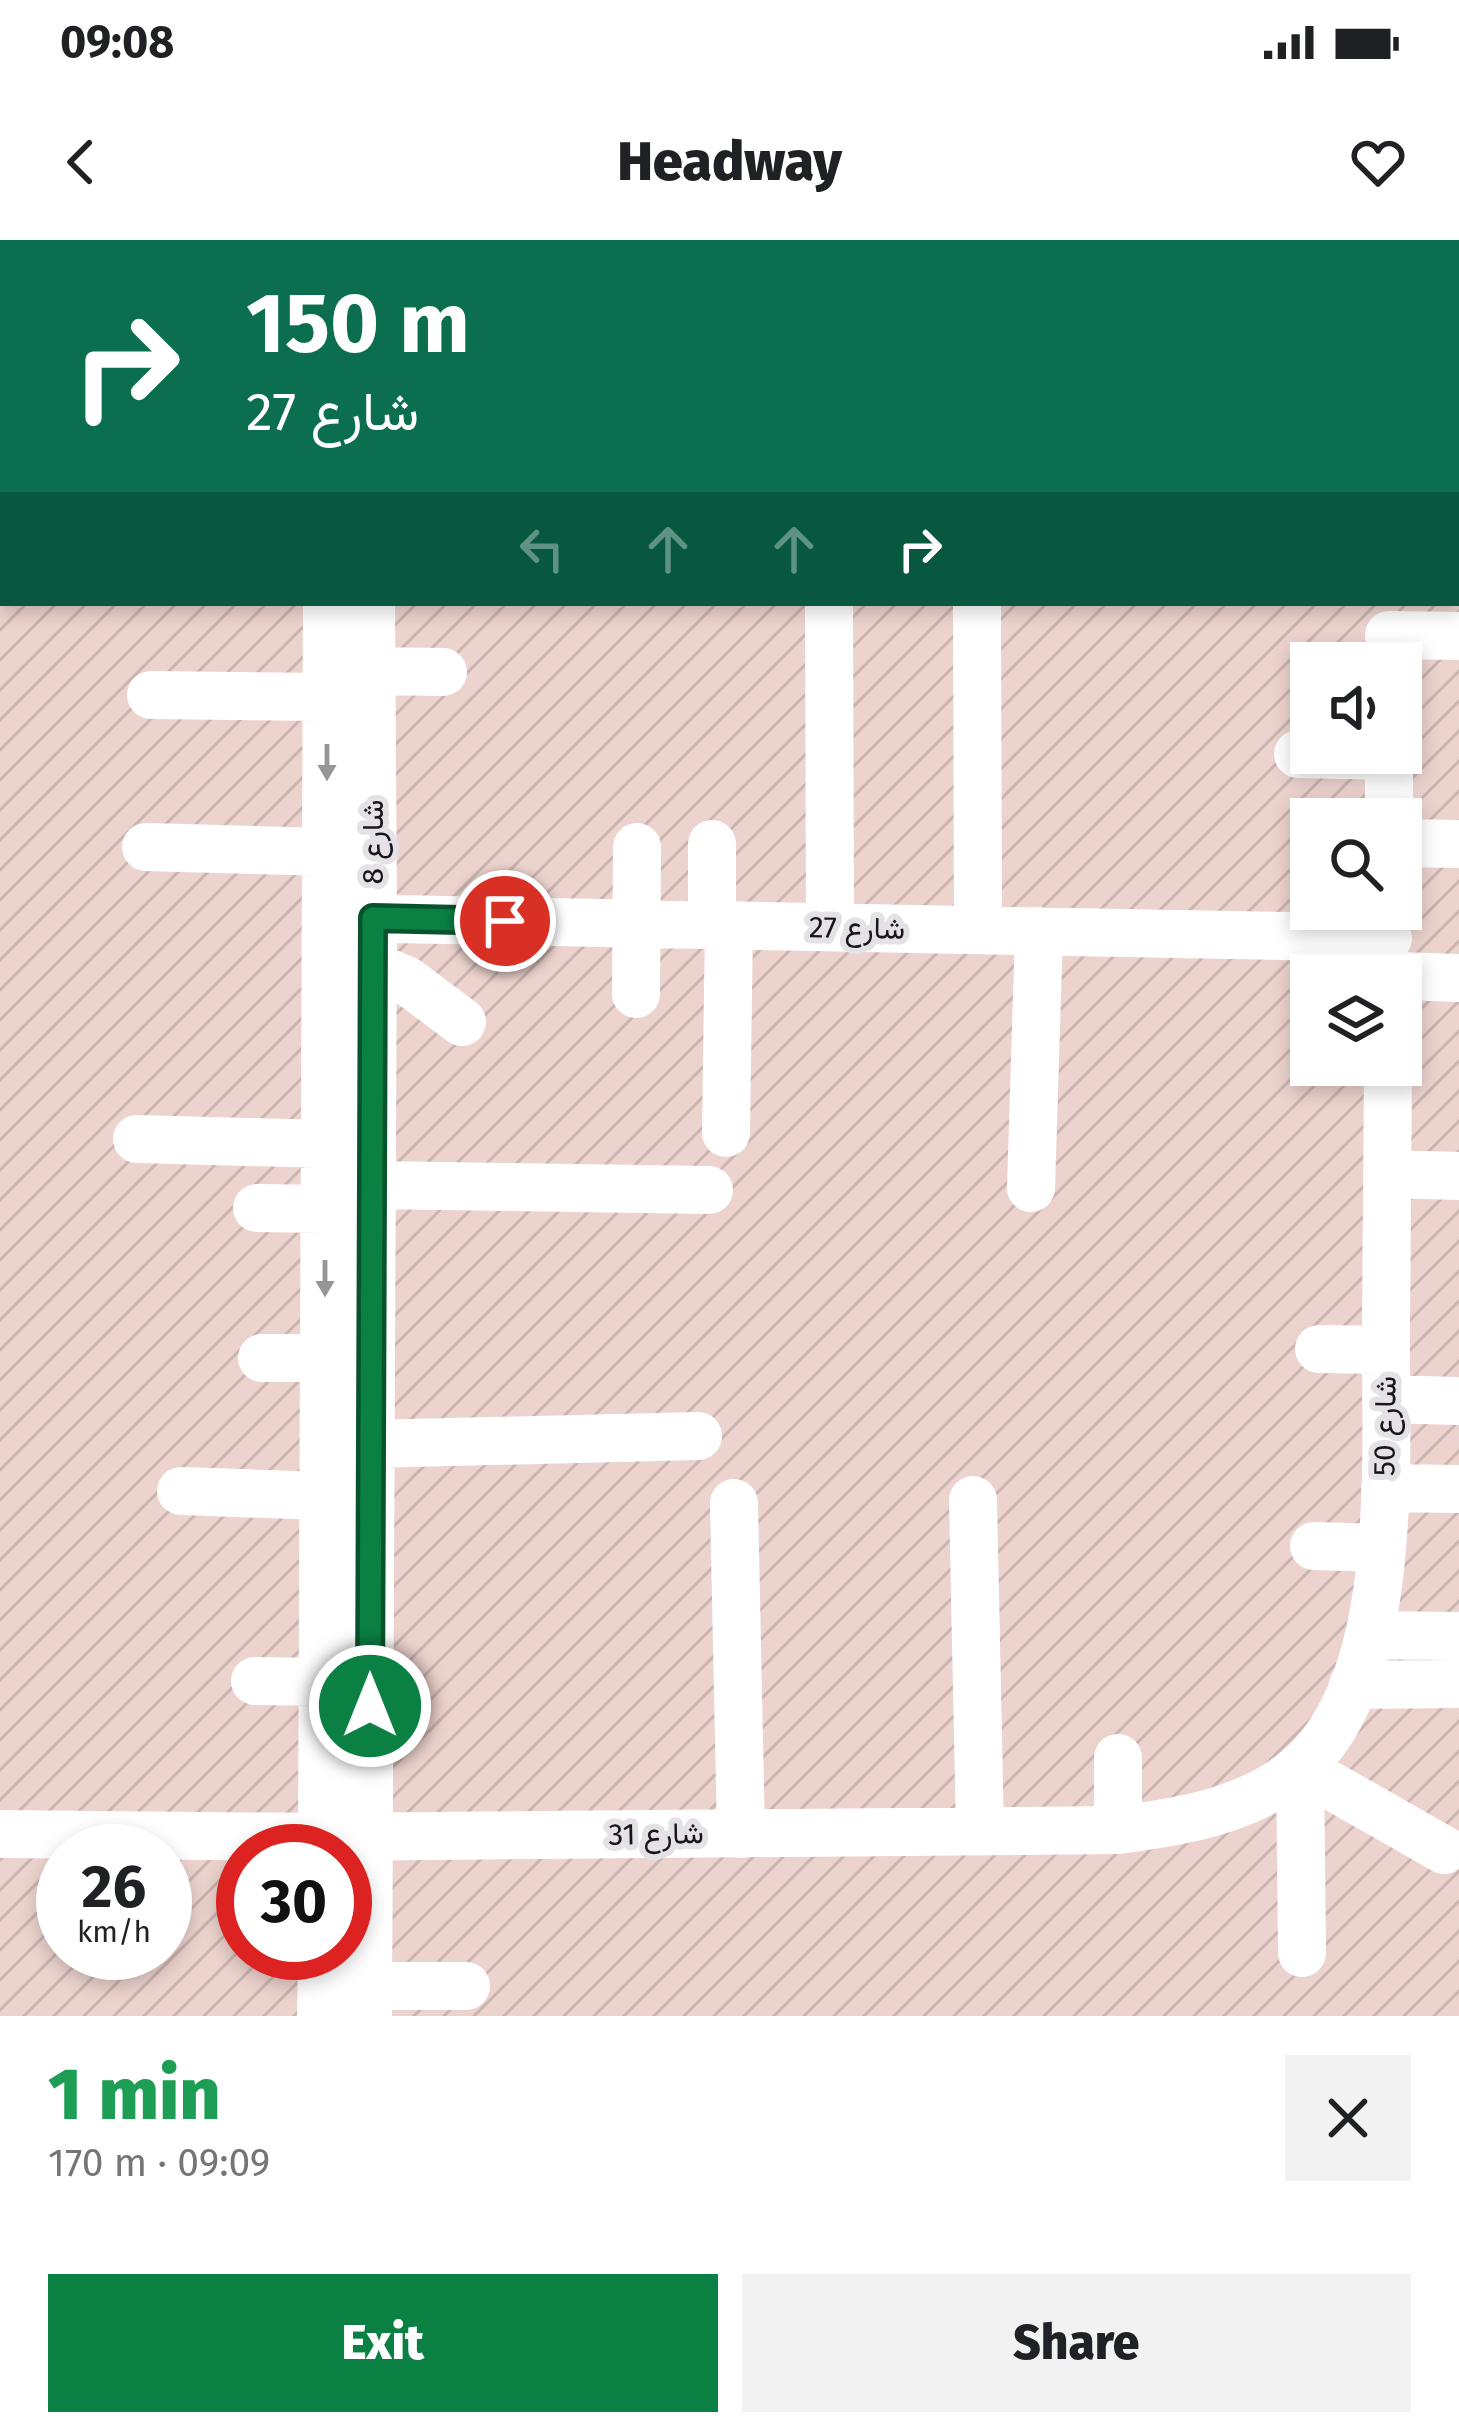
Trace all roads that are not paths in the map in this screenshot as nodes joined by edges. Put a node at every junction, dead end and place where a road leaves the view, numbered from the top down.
1 (327, 606) edge
2 (371, 606) edge
3 (829, 606) edge
4 (977, 606) edge
5 (1389, 634) edge
6 (1459, 636) edge
7 (371, 671) junction
8 (442, 672) dead end
9 (151, 694) dead end
10 (327, 698) junction
11 (1422, 843) edge
12 (712, 844) dead end
13 (1459, 844) edge
14 (637, 847) dead end
15 (146, 864) dead end
16 (338, 893) junction
17 (636, 923) junction
18 (720, 925) junction
19 (830, 927) junction
20 (978, 930) junction
21 (1039, 931) junction
22 (1392, 950) edge
23 (373, 966) junction
24 (1459, 978) edge
25 (636, 994) dead end
26 (1422, 1000) edge
27 (1459, 1001) edge
28 (462, 1022) dead end
29 (1388, 1086) edge
30 (726, 1133) dead end
31 (137, 1138) dead end
32 (326, 1144) junction
33 (1387, 1174) junction
34 (1459, 1176) edge
35 (372, 1185) junction
36 (1031, 1188) dead end
37 (709, 1190) dead end
38 (256, 1208) dead end
39 (325, 1209) junction
40 (1319, 1349) dead end
41 (1386, 1350) junction
42 (262, 1358) dead end
43 (325, 1358) junction
44 (1386, 1400) junction
45 (1459, 1401) edge
46 (698, 1436) dead end
47 (371, 1444) junction
48 (1385, 1488) junction
49 (1459, 1489) edge
50 (181, 1491) dead end
51 (324, 1496) junction
52 (973, 1500) dead end
53 (734, 1503) dead end
54 (1314, 1546) dead end
55 (1382, 1548) junction
56 (1369, 1635) junction
57 (1459, 1636) edge
58 (255, 1681) dead end
59 (324, 1682) junction
60 (1459, 1684) edge
61 (1353, 1685) junction
62 (1118, 1758) dead end
63 (1300, 1768) junction
64 (336, 1824) edge
65 (339, 1824) edge
66 (980, 1831) junction
67 (1118, 1831) junction
68 (0, 1834) edge
69 (741, 1834) junction
70 (216, 1839) edge
71 (372, 1841) edge
72 (1444, 1850) dead end
73 (1302, 1953) dead end
74 (322, 1980) edge
75 (466, 1986) dead end
76 (368, 2001) edge
77 (321, 2016) edge

1 - 10 street, شارع 8
2 - 7 street, شارع 8
3 - 19 street
4 - 20 street
5 - 6 street
7 - 8 street
7 - 16 street, شارع 8
9 - 10 street
10 -> 16 street, شارع 8
11 - 13 street
12 - 18 street
14 - 17 street
15 - 16 street, شارع 27
16 - 17 street, شارع 27
16 - 23 street, شارع 8
16 - 32 street, شارع 8
17 - 18 street, شارع 27
17 - 25 street
18 - 19 street, شارع 27
18 - 30 street
19 - 20 street, شارع 27
20 - 21 street, شارع 27
21 - 22 street, شارع 27
21 - 36 street
22 - 24 street, شارع 27
23 - 28 street
23 - 35 street, شارع 8
26 - 27 street
29 - 33 street, شارع 50
31 - 32 street
32 - 39 street, شارع 8
33 - 34 street
33 - 41 street, شارع 50
35 - 37 street
35 - 47 street, شارع 8
38 - 39 street
39 -> 43 street, شارع 8
40 - 41 street
41 - 44 street, شارع 50
42 - 43 street
43 - 51 street, شارع 8
44 - 45 street
44 - 48 street, شارع 50
46 - 47 street
47 - 65 street, شارع 8
48 - 49 street
48 - 55 street, شارع 50
50 - 51 street
51 - 59 street, شارع 8
52 - 66 street
53 - 69 street
54 - 55 street
55 - 56 street, شارع 50
56 - 57 street
56 - 61 street, شارع 50
58 - 59 street
59 - 64 street, شارع 8
60 - 61 street
61 - 63 street, شارع 50
62 - 67 street
63 - 67 street, شارع 31
63 - 72 street
63 - 73 street
66 - 67 street, شارع 31
66 - 69 street, شارع 31
68 - 70 street, شارع 31
69 - 71 street, شارع 31
74 - 77 street
75 - 76 street

